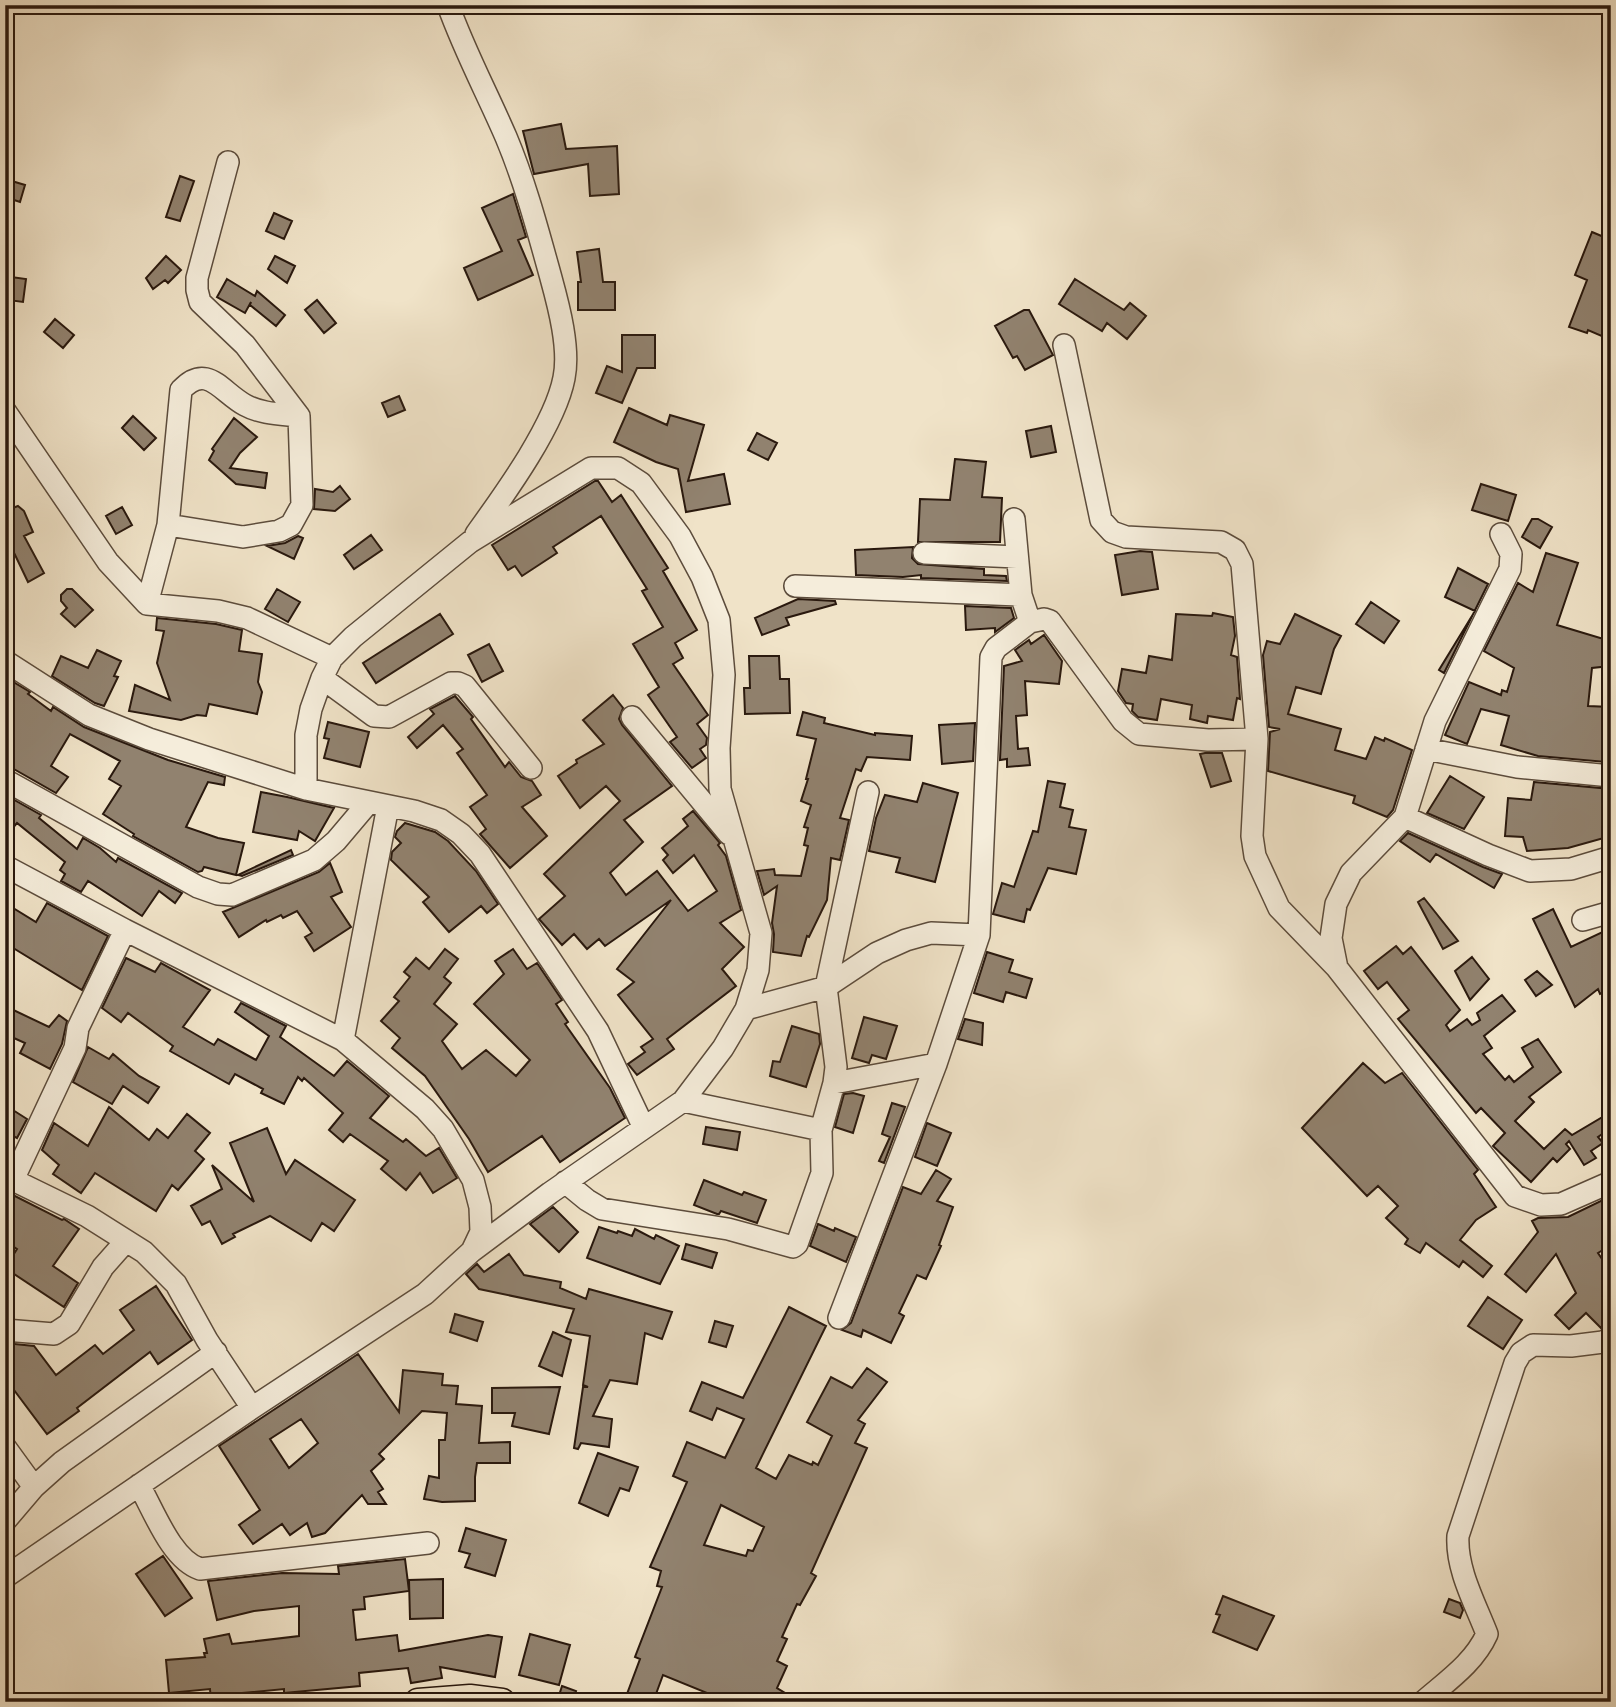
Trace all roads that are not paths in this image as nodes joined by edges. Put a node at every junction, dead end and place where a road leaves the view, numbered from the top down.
1 (448, 5) edge
2 (228, 162) dead end
3 (1064, 345) dead end
4 (5, 411) edge
5 (299, 416) junction
6 (1014, 519) dead end
7 (168, 525) junction
8 (1501, 534) dead end
9 (470, 542) junction
10 (924, 553) dead end
11 (1017, 557) junction
12 (795, 586) dead end
13 (1021, 595) junction
14 (147, 604) junction
15 (1030, 622) junction
16 (332, 658) junction
17 (5, 661) edge
18 (322, 678) junction
19 (632, 717) dead end
20 (1257, 739) junction
21 (1426, 750) junction
22 (531, 768) dead end
23 (1611, 776) edge
24 (5, 780) edge
25 (306, 789) junction
26 (868, 792) dead end
27 (378, 804) junction
28 (1405, 817) junction
29 (734, 841) junction
30 (1611, 857) edge
31 (5, 866) edge
32 (1611, 912) edge
33 (1583, 919) dead end
34 (125, 930) junction
35 (979, 935) junction
36 (1337, 968) junction
37 (826, 987) junction
38 (746, 1009) junction
39 (343, 1040) junction
40 (936, 1064) junction
41 (834, 1083) junction
42 (683, 1101) junction
43 (644, 1128) junction
44 (821, 1130) junction
45 (9, 1178) edge
46 (565, 1182) junction
47 (1611, 1182) edge
48 (126, 1241) junction
49 (472, 1251) junction
50 (839, 1318) dead end
51 (5, 1330) edge
52 (1611, 1338) edge
53 (216, 1352) junction
54 (252, 1408) junction
55 (5, 1447) edge
56 (138, 1485) junction
57 (34, 1487) junction
58 (5, 1521) edge
59 (428, 1543) dead end
60 (5, 1577) edge
61 (418, 1702) edge
62 (502, 1702) edge
63 (1423, 1702) edge

1 - 9 street
2 - 5 street
3 - 20 street
4 - 14 street
5 - 7 street
5 - 7 street
6 - 11 street
7 - 14 street
8 - 21 street
9 - 16 street
9 - 29 street
10 - 11 street
11 - 13 street
12 - 13 street
13 - 15 street
14 - 16 street
15 - 20 street
15 - 35 street
16 - 18 street
17 - 25 street
18 - 22 street
18 - 25 street
19 - 29 street
20 - 36 street
21 - 23 street
21 - 28 street
24 - 27 street
25 - 27 street
26 - 37 street
27 - 39 street
27 - 43 street
28 - 30 street
28 - 36 street
29 - 38 street
31 - 34 street
32 - 33 street
34 - 39 street
34 - 45 street
35 - 37 street
35 - 40 street
36 - 47 street
37 - 38 street
37 - 41 street
38 - 42 street
39 - 49 street
40 - 41 street
40 - 50 street
41 - 44 street
42 - 43 street
42 - 44 street
43 - 46 street
44 - 46 street
45 - 48 street
46 - 49 street
48 - 51 street
48 - 53 street
49 - 54 street
52 - 63 street
53 - 54 street
53 - 57 street
54 - 56 street
55 - 57 street
56 - 59 street
56 - 60 street
57 - 58 street
61 - 62 main road

